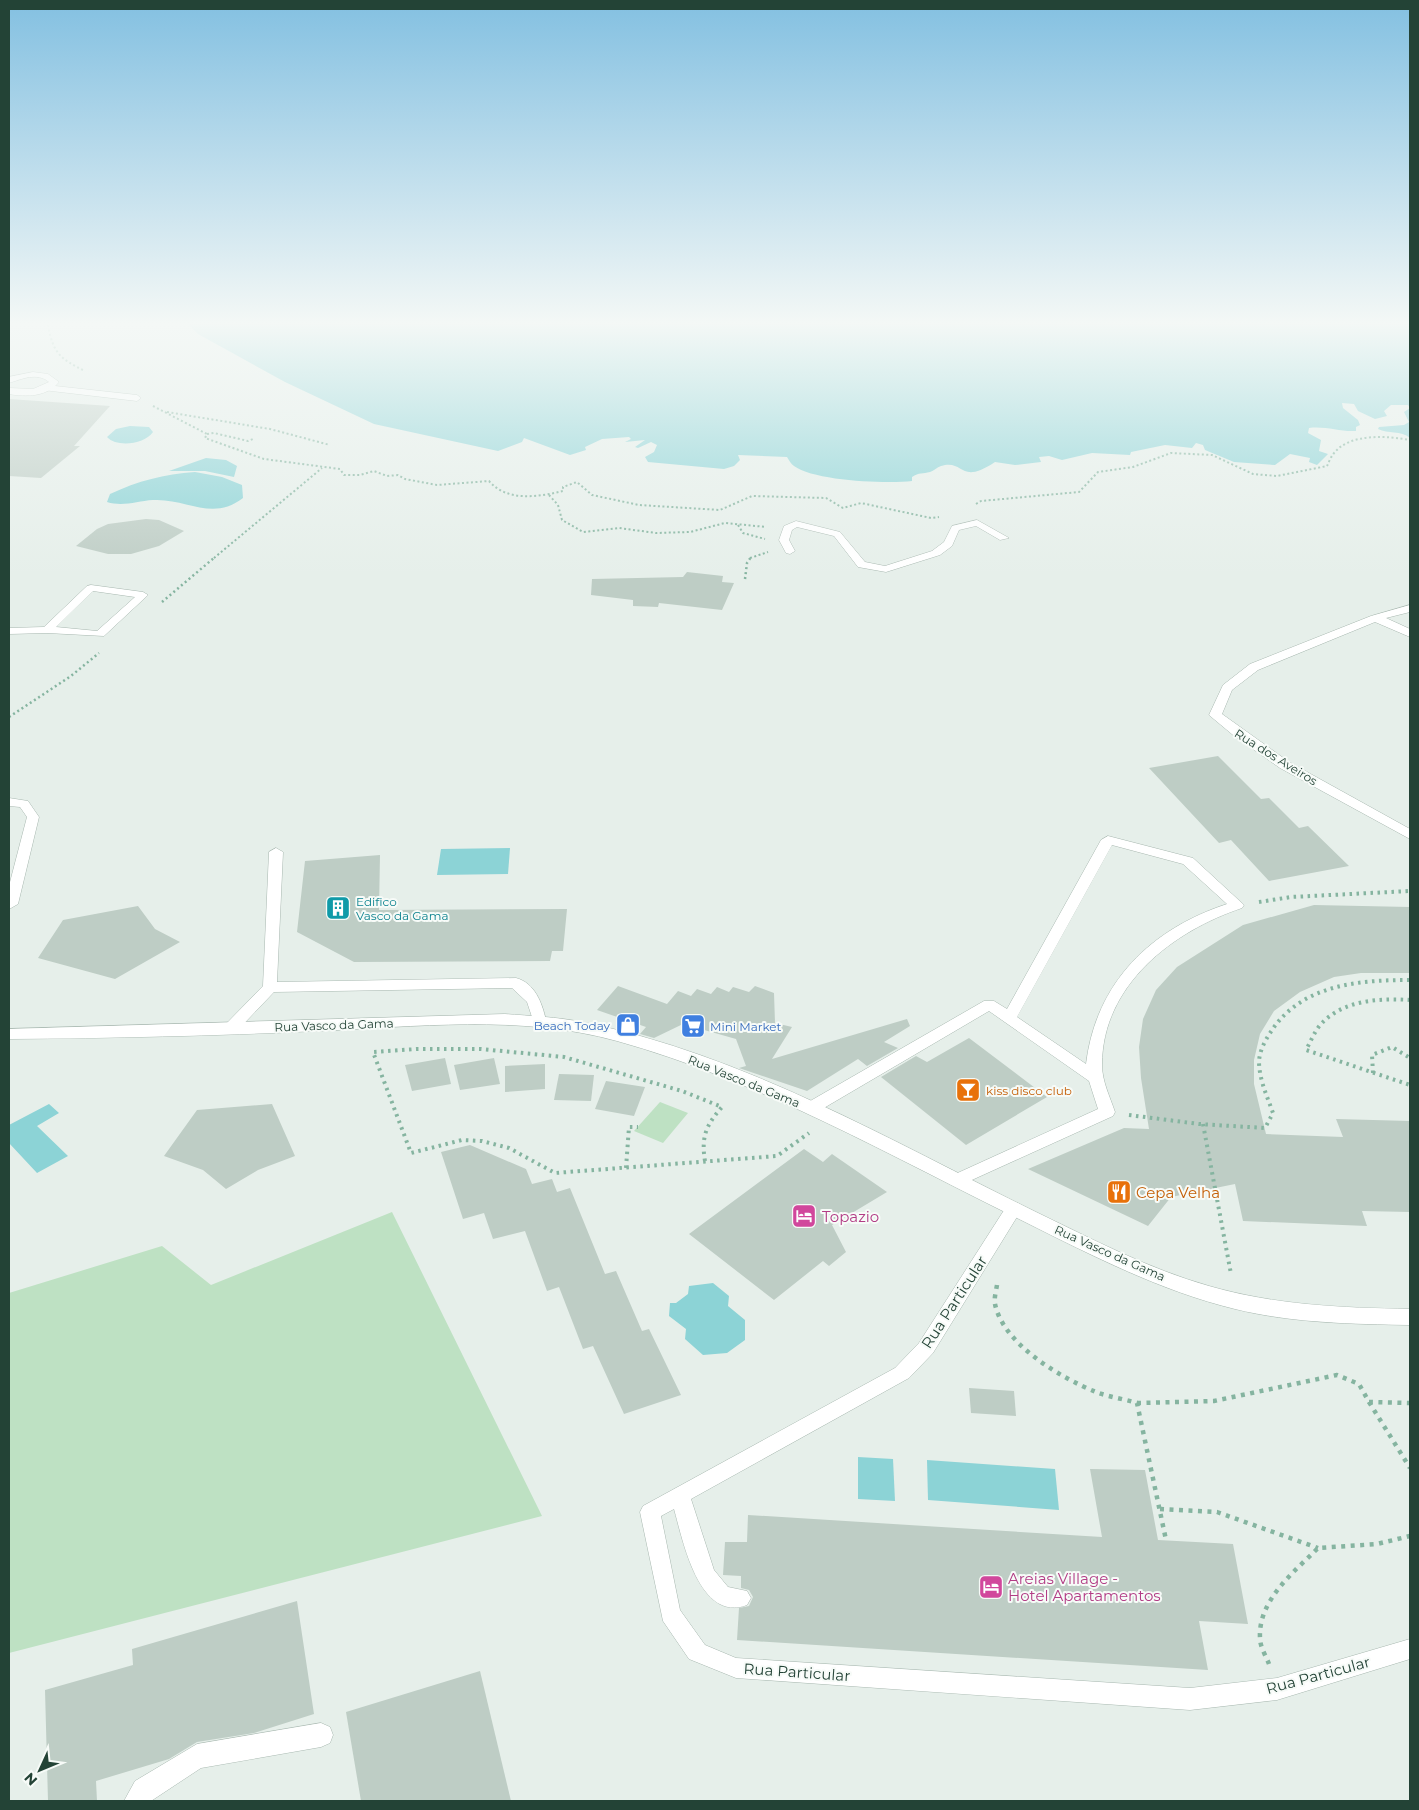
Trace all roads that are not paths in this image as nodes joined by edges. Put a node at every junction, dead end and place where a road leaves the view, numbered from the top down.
1 (1004, 538) dead end
2 (790, 551) dead end
3 (1410, 608) edge
4 (1375, 618) junction
5 (47, 630) junction
6 (9, 631) edge
7 (1410, 633) edge
8 (9, 802) edge
9 (1410, 835) edge
10 (276, 852) dead end
11 (11, 904) dead end
12 (270, 987) junction
13 (1009, 1018) junction
14 (539, 1020) junction
15 (229, 1030) junction
16 (9, 1034) edge
17 (1098, 1079) junction
18 (811, 1108) junction
19 (957, 1180) junction
20 (1014, 1208) junction
21 (1410, 1316) edge
22 (680, 1495) junction
23 (740, 1598) dead end
24 (1410, 1649) edge
25 (321, 1734) dead end
26 (137, 1801) edge

1 - 2 lane
3 - 4 street
4 - 7 street
4 - 9 street, Rua dos Aveiros
5 - 5 lane
5 - 6 lane
8 - 11 lane
10 - 12 lane
12 - 14 lane
12 - 15 lane
13 - 17 lane
13 - 17 lane
13 - 18 lane
14 - 15 street, Rua Vasco da Gama
14 - 18 street, Rua Vasco da Gama
15 - 16 street, Rua Vasco da Gama
17 - 19 lane
18 - 19 street, Rua Vasco da Gama
19 - 20 street, Rua Vasco da Gama
20 - 21 street, Rua Vasco da Gama
20 - 22 lane, Rua Particular
22 - 23 lane
22 - 24 lane, Rua Particular
25 - 26 street

